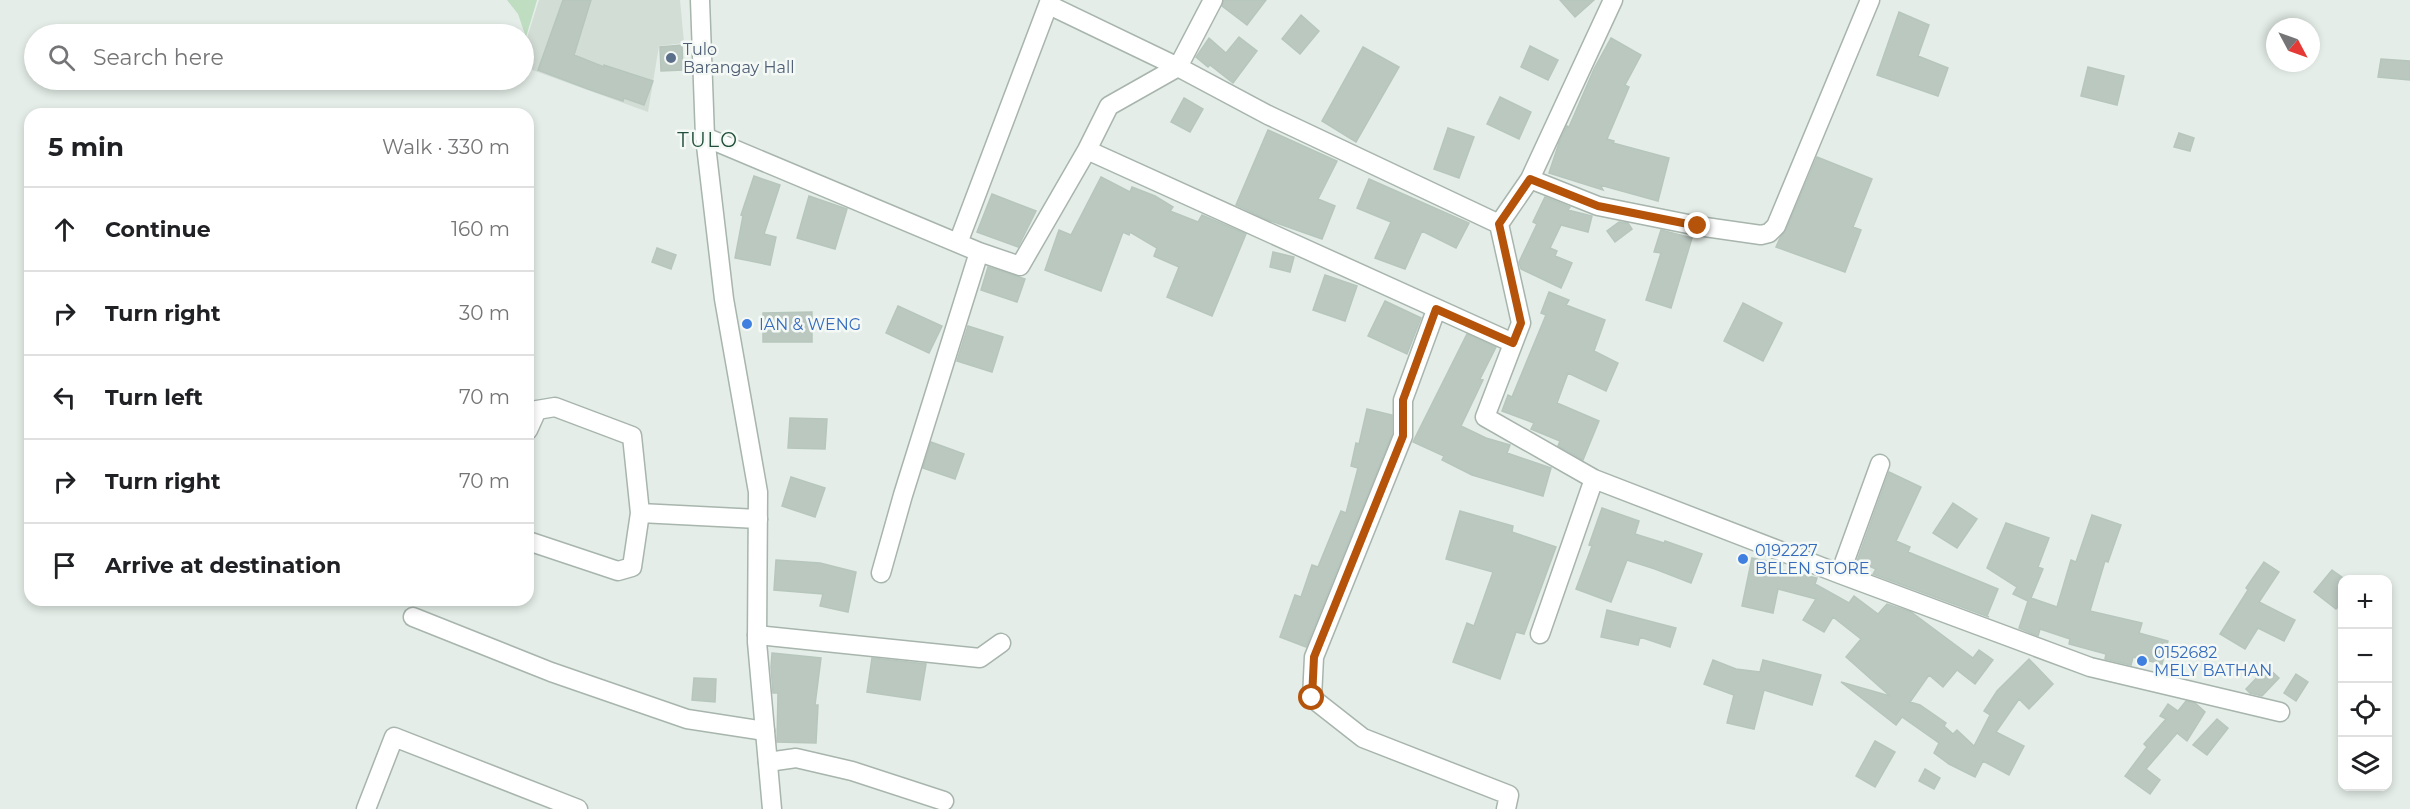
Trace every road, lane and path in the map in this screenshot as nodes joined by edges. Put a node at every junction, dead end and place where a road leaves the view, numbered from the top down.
1 (700, 0) edge
2 (1214, 0) edge
3 (1613, 0) edge
4 (1870, 0) edge
5 (1049, 2) edge
6 (1178, 67) junction
7 (705, 137) junction
8 (1087, 150) junction
9 (1530, 179) junction
10 (1499, 224) junction
11 (958, 243) junction
12 (979, 252) junction
13 (1436, 309) junction
14 (1513, 343) junction
15 (534, 417) edge
16 (1880, 464) dead end
17 (1594, 479) junction
18 (640, 513) junction
19 (758, 519) junction
20 (534, 543) edge
21 (881, 573) dead end
22 (1840, 574) junction
23 (414, 617) dead end
24 (1540, 634) dead end
25 (757, 635) junction
26 (1001, 643) dead end
27 (2280, 712) dead end
28 (765, 731) junction
29 (768, 762) junction
30 (944, 801) dead end
31 (366, 809) edge
32 (578, 809) edge
33 (772, 809) edge
34 (1506, 809) edge

1 - 7 street
2 - 6 street
3 - 9 street
4 - 9 street
5 - 6 street
5 - 11 street
6 - 8 street
6 - 10 street
7 - 11 street
7 - 19 street
8 - 12 street
8 - 13 street
9 - 10 street
10 - 14 street
11 - 12 street
12 - 21 street
13 - 14 street
13 - 34 street
14 - 17 street
15 - 18 street
16 - 22 street
17 - 22 street
17 - 24 street
18 - 19 street
18 - 20 street
19 - 25 street
22 - 27 street
23 - 28 street
25 - 26 street
25 - 28 street
28 - 29 street
29 - 30 street
29 - 33 street
31 - 32 street

